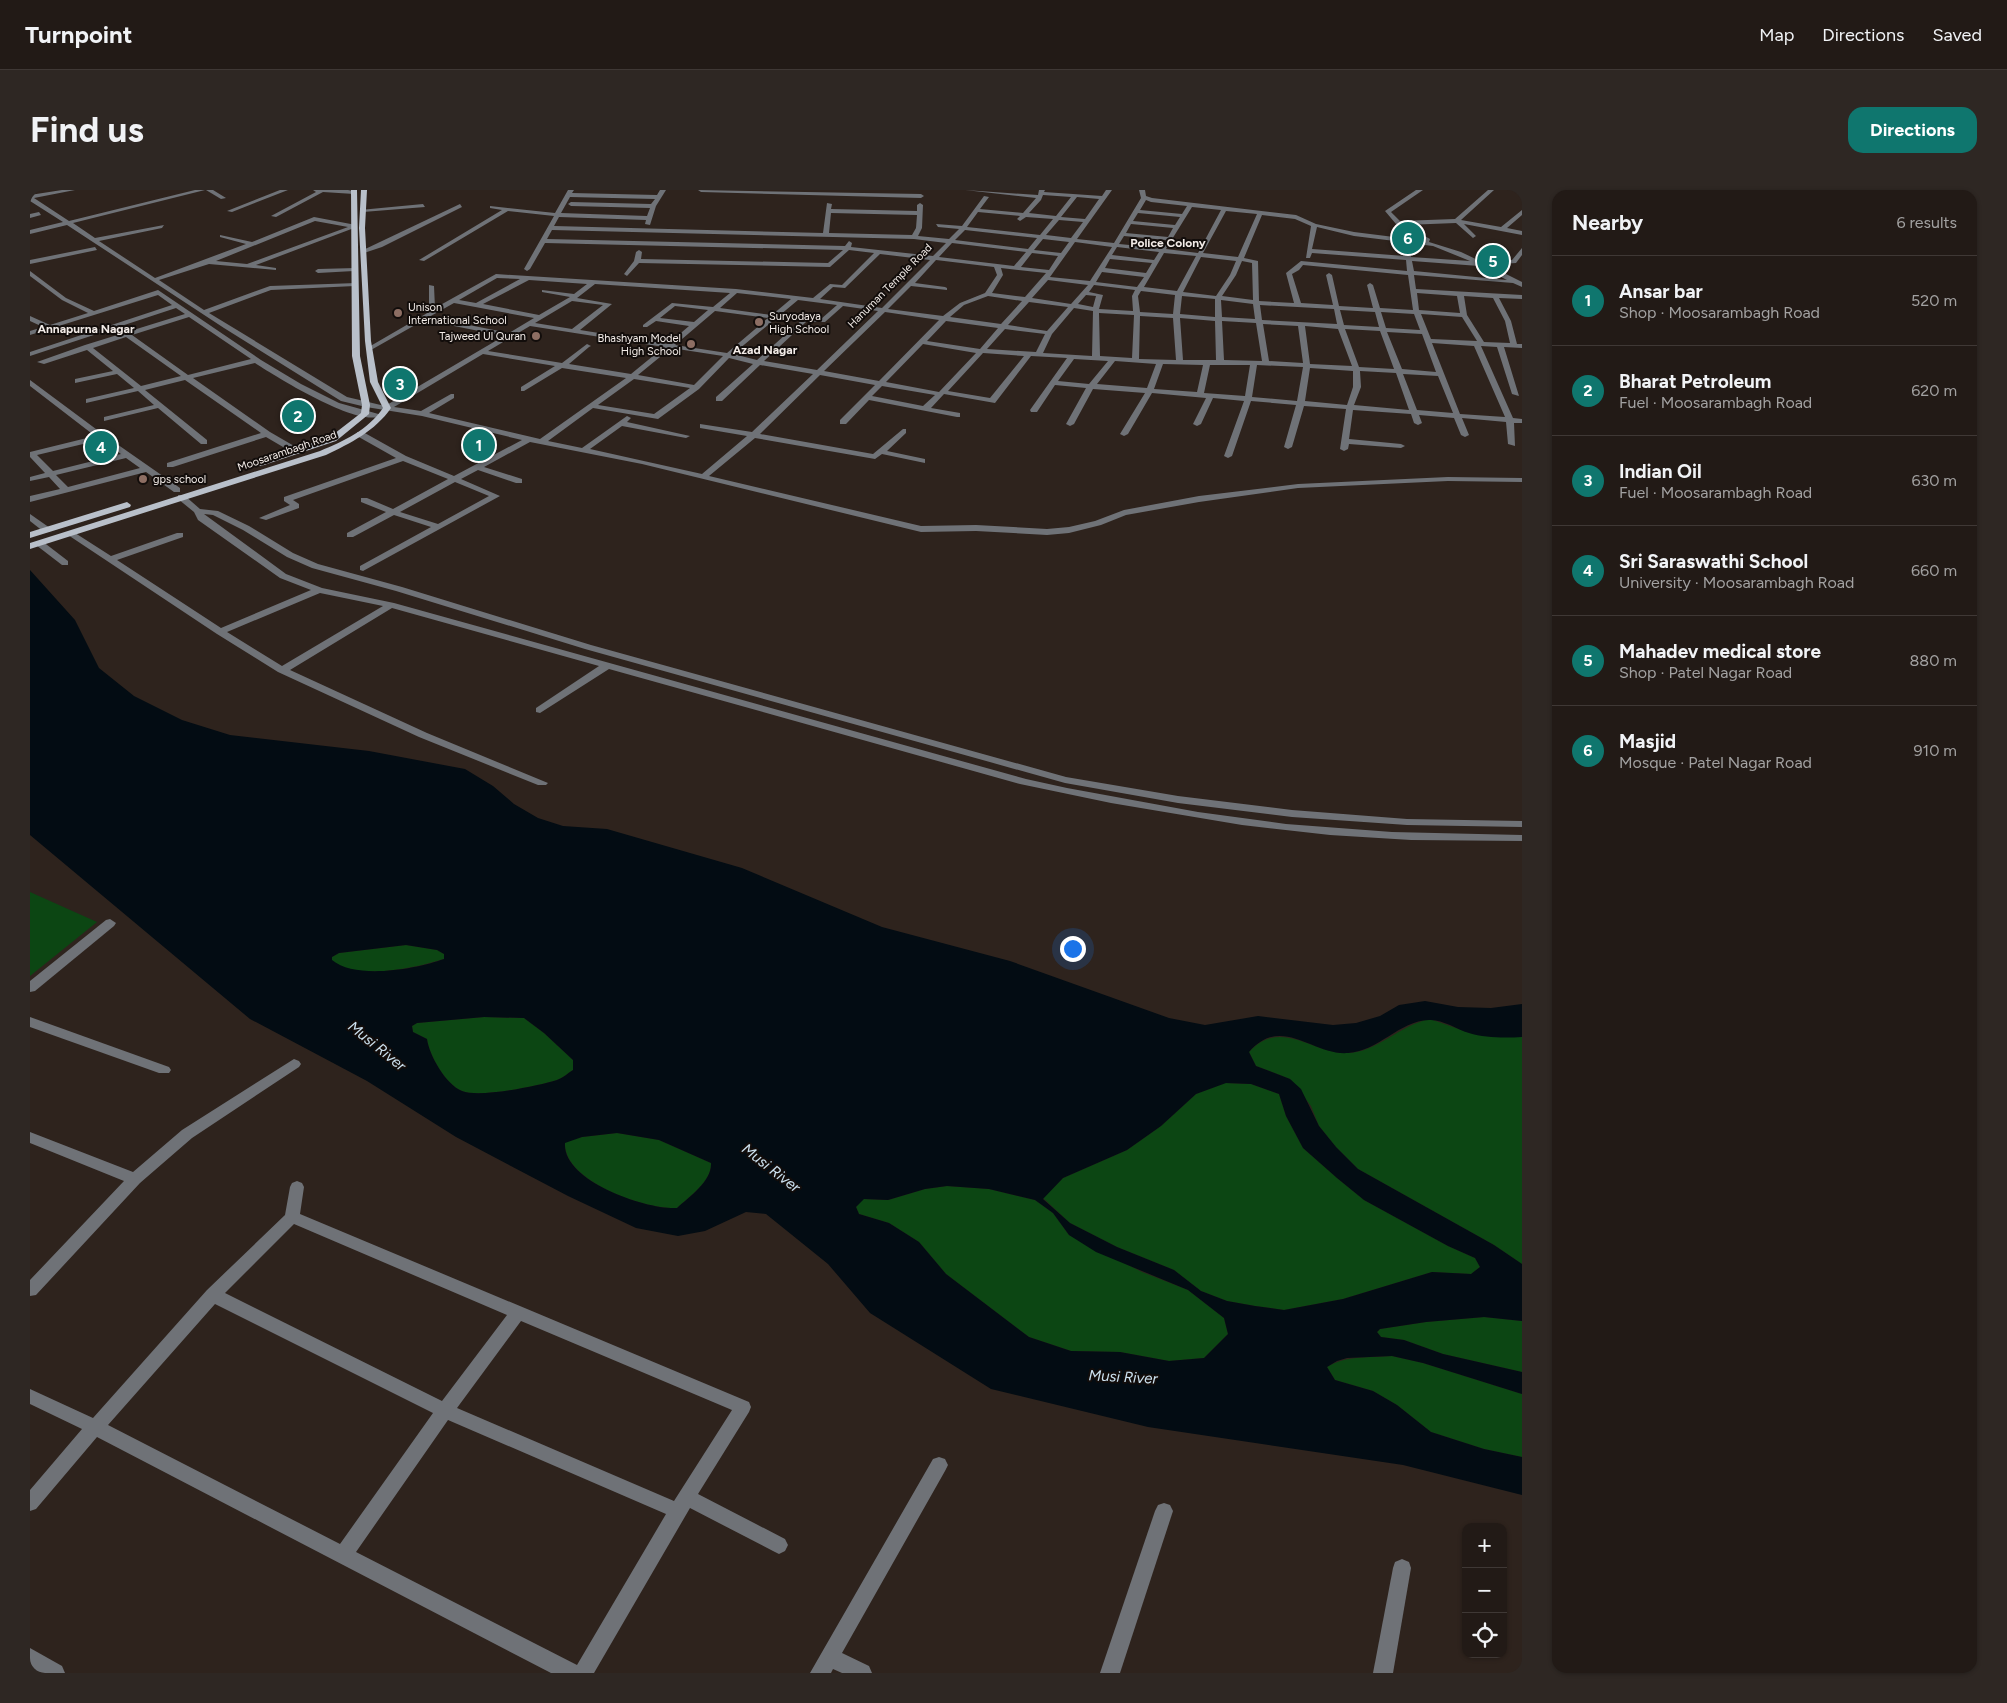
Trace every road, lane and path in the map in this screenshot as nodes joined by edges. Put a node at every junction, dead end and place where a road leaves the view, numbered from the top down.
1 (72, 190) edge
2 (202, 190) edge
3 (209, 190) edge
4 (285, 190) edge
5 (316, 190) edge
6 (364, 190) edge
7 (664, 190) edge
8 (702, 190) edge
9 (968, 190) edge
10 (1109, 190) edge
11 (1142, 190) edge
12 (1420, 190) edge
13 (1491, 190) edge
14 (191, 191) edge
15 (321, 191) edge
16 (354, 191) edge
17 (742, 191) edge
18 (569, 193) edge
19 (921, 193) edge
20 (1041, 193) edge
21 (830, 194) junction
22 (1075, 196) junction
23 (660, 197) junction
24 (986, 197) dead end
25 (30, 198) edge
26 (223, 198) dead end
27 (1104, 198) junction
28 (1144, 198) junction
29 (373, 201) dead end
30 (363, 202) junction
31 (564, 204) junction
32 (1190, 205) junction
33 (423, 206) dead end
34 (460, 206) dead end
35 (654, 206) junction
36 (30, 207) edge
37 (492, 207) dead end
38 (507, 209) junction
39 (1224, 209) junction
40 (363, 210) junction
41 (977, 210) junction
42 (230, 211) dead end
43 (828, 211) junction
44 (1136, 211) junction
45 (1522, 212) edge
46 (920, 213) junction
47 (40, 214) junction
48 (558, 215) junction
49 (1024, 215) junction
50 (30, 216) edge
51 (274, 216) dead end
52 (1184, 216) junction
53 (1259, 216) junction
54 (650, 218) junction
55 (1056, 218) junction
56 (1088, 221) junction
57 (53, 222) junction
58 (1130, 222) junction
59 (1457, 222) junction
60 (1398, 223) junction
61 (1312, 224) junction
62 (60, 225) junction
63 (938, 225) dead end
64 (30, 226) edge
65 (68, 226) junction
66 (162, 226) dead end
67 (354, 226) junction
68 (549, 228) junction
69 (963, 228) junction
70 (1177, 228) junction
71 (645, 230) junction
72 (1502, 230) junction
73 (30, 232) edge
74 (729, 232) junction
75 (1522, 232) edge
76 (1008, 233) junction
77 (774, 234) junction
78 (1123, 234) junction
79 (222, 236) dead end
80 (826, 236) junction
81 (851, 236) junction
82 (1042, 236) junction
83 (1473, 236) dead end
84 (914, 237) junction
85 (30, 238) edge
86 (1388, 238) junction
87 (1170, 239) junction
88 (94, 240) junction
89 (1072, 240) junction
90 (1406, 240) junction
91 (542, 241) junction
92 (949, 242) junction
93 (641, 243) junction
94 (252, 244) junction
95 (1353, 244) junction
96 (1434, 244) junction
97 (723, 245) junction
98 (1116, 245) junction
99 (773, 246) junction
100 (848, 248) junction
101 (95, 249) junction
102 (993, 250) junction
103 (1163, 250) junction
104 (30, 251) edge
105 (364, 251) junction
106 (1031, 251) junction
107 (1309, 251) junction
108 (878, 252) junction
109 (1521, 252) edge
110 (1202, 254) junction
111 (1063, 255) junction
112 (1109, 258) junction
113 (1390, 258) junction
114 (933, 259) junction
115 (1239, 259) junction
116 (1410, 259) junction
117 (44, 260) junction
118 (422, 260) dead end
119 (637, 261) junction
120 (30, 262) edge
121 (208, 262) junction
122 (1156, 262) junction
123 (1307, 262) junction
124 (1514, 262) junction
125 (716, 263) junction
126 (765, 264) junction
127 (1482, 264) junction
128 (248, 266) junction
129 (997, 266) junction
130 (1522, 266) edge
131 (1348, 267) junction
132 (1016, 268) junction
133 (274, 269) dead end
134 (354, 269) junction
135 (527, 269) dead end
136 (1101, 270) junction
137 (1051, 272) junction
138 (1392, 272) junction
139 (30, 273) edge
140 (627, 274) dead end
141 (1412, 274) junction
142 (1147, 275) junction
143 (1329, 275) dead end
144 (528, 278) junction
145 (1046, 278) junction
146 (34, 280) edge
147 (154, 280) junction
148 (595, 282) junction
149 (355, 284) junction
150 (910, 284) junction
151 (1092, 284) junction
152 (1519, 284) edge
153 (1370, 285) dead end
154 (315, 286) junction
155 (431, 286) dead end
156 (945, 289) dead end
157 (1139, 289) junction
158 (544, 291) dead end
159 (736, 291) junction
160 (1412, 291) junction
161 (159, 293) junction
162 (1084, 293) junction
163 (1179, 293) junction
164 (986, 294) junction
165 (1460, 294) junction
166 (969, 295) dead end
167 (1494, 296) junction
168 (574, 297) junction
169 (798, 297) junction
170 (978, 297) junction
171 (1522, 297) edge
172 (1218, 298) junction
173 (1027, 299) junction
174 (815, 300) junction
175 (454, 301) junction
176 (1256, 302) junction
177 (843, 303) junction
178 (177, 305) junction
179 (477, 305) junction
180 (1298, 305) junction
181 (1073, 306) junction
182 (1337, 307) junction
183 (716, 309) junction
184 (1377, 309) junction
185 (884, 310) junction
186 (1096, 310) junction
187 (1416, 311) junction
188 (204, 312) junction
189 (93, 313) junction
190 (432, 314) junction
191 (1137, 314) junction
192 (1464, 314) junction
193 (188, 315) junction
194 (540, 316) junction
195 (776, 316) junction
196 (1176, 316) junction
197 (786, 317) dead end
198 (30, 318) edge
199 (424, 318) junction
200 (795, 318) dead end
201 (1218, 318) junction
202 (654, 319) junction
203 (944, 319) junction
204 (804, 320) junction
205 (1259, 321) junction
206 (527, 324) junction
207 (1301, 324) junction
208 (697, 325) junction
209 (50, 326) junction
210 (645, 326) dead end
211 (1001, 327) junction
212 (1341, 327) junction
213 (1383, 329) junction
214 (574, 331) junction
215 (1423, 332) junction
216 (30, 333) edge
217 (1049, 333) junction
218 (127, 335) junction
219 (509, 335) junction
220 (1427, 341) junction
221 (922, 342) junction
222 (1479, 344) junction
223 (1500, 345) junction
224 (87, 346) junction
225 (587, 346) dead end
226 (669, 346) junction
227 (1518, 346) edge
228 (369, 349) junction
229 (980, 351) junction
230 (481, 352) junction
231 (30, 354) edge
232 (1029, 354) junction
233 (728, 355) junction
234 (1038, 355) junction
235 (1072, 357) junction
236 (1096, 358) junction
237 (1113, 359) junction
238 (256, 360) junction
239 (1134, 360) junction
240 (1207, 361) junction
241 (41, 362) dead end
242 (1160, 362) junction
243 (1180, 362) junction
244 (1220, 362) junction
245 (1254, 362) junction
246 (760, 363) junction
247 (1266, 363) junction
248 (1307, 365) junction
249 (561, 366) junction
250 (1356, 368) junction
251 (1397, 371) junction
252 (118, 372) junction
253 (817, 372) junction
254 (1440, 374) junction
255 (632, 377) junction
256 (190, 378) junction
257 (78, 381) dead end
258 (30, 382) edge
259 (1052, 383) junction
260 (881, 385) junction
261 (696, 387) junction
262 (1090, 388) junction
263 (140, 389) junction
264 (524, 390) dead end
265 (1149, 392) junction
266 (941, 393) junction
267 (1516, 394) dead end
268 (451, 396) dead end
269 (1200, 396) junction
270 (1210, 397) junction
271 (719, 398) dead end
272 (869, 398) junction
273 (1248, 399) junction
274 (89, 401) dead end
275 (1301, 402) junction
276 (158, 406) junction
277 (593, 406) junction
278 (1350, 406) junction
279 (926, 408) junction
280 (365, 410) junction
281 (1034, 410) dead end
282 (384, 412) junction
283 (1414, 412) junction
284 (634, 414) junction
285 (424, 415) junction
286 (957, 415) dead end
287 (1457, 416) junction
288 (107, 419) dead end
289 (1510, 420) junction
290 (1522, 421) edge
291 (843, 422) dead end
292 (621, 423) junction
293 (1418, 423) dead end
294 (1070, 424) dead end
295 (1196, 424) dead end
296 (703, 426) dead end
297 (903, 431) dead end
298 (267, 434) junction
299 (360, 434) junction
300 (1124, 434) dead end
301 (754, 435) junction
302 (1465, 435) dead end
303 (686, 436) dead end
304 (101, 437) junction
305 (529, 439) junction
306 (204, 442) dead end
307 (540, 442) junction
308 (1512, 444) dead end
309 (1401, 446) dead end
310 (1288, 447) dead end
311 (583, 450) junction
312 (298, 452) junction
313 (882, 452) junction
314 (31, 454) edge
315 (128, 455) junction
316 (1228, 456) dead end
317 (403, 458) junction
318 (922, 461) dead end
319 (170, 465) dead end
320 (477, 467) junction
321 (147, 470) junction
322 (53, 474) junction
323 (704, 476) junction
324 (30, 479) edge
325 (453, 480) junction
326 (1522, 480) edge
327 (519, 481) dead end
328 (66, 490) junction
329 (179, 494) junction
330 (30, 499) edge
331 (364, 500) dead end
332 (198, 511) junction
333 (393, 512) junction
334 (30, 516) edge
335 (263, 518) dead end
336 (439, 528) junction
337 (47, 530) junction
338 (69, 533) junction
339 (180, 535) dead end
340 (30, 536) edge
341 (350, 536) dead end
342 (35, 544) edge
343 (109, 560) junction
344 (65, 563) dead end
345 (363, 568) dead end
346 (319, 590) junction
347 (391, 606) junction
348 (220, 632) junction
349 (608, 665) junction
350 (282, 670) junction
351 (540, 710) dead end
352 (542, 783) dead end
353 (1522, 824) edge
354 (1522, 838) edge
355 (110, 923) dead end
356 (30, 988) edge
357 (30, 1022) edge
358 (294, 1064) dead end
359 (164, 1070) dead end
360 (30, 1137) edge
361 (135, 1179) junction
362 (297, 1187) dead end
363 (292, 1217) junction
364 (31, 1288) edge
365 (213, 1295) junction
366 (518, 1312) junction
367 (30, 1396) edge
368 (445, 1410) junction
369 (95, 1427) junction
370 (939, 1464) dead end
371 (30, 1503) edge
372 (682, 1504) junction
373 (1164, 1510) dead end
374 (778, 1545) dead end
375 (343, 1555) junction
376 (1402, 1568) dead end
377 (829, 1656) junction
378 (30, 1658) edge
379 (55, 1673) edge
380 (571, 1673) edge
381 (583, 1673) edge
382 (820, 1673) edge
383 (862, 1673) edge
384 (1110, 1673) edge
385 (1383, 1673) edge

1 - 25 street
2 - 14 street
3 - 26 street
4 - 42 street
5 - 15 street
6 - 30 main road
7 - 23 street
8 - 17 street
9 - 20 street
10 - 27 street
11 - 28 street
12 - 60 street
13 - 59 street
14 - 65 street
15 - 16 street
15 - 51 street
16 - 67 main road
17 - 21 street
18 - 23 street
18 - 31 street
19 - 21 street
19 - 46 street
20 - 22 street
20 - 49 street
21 - 43 street
22 - 27 street
22 - 55 street
23 - 35 street
24 - 41 street, Hanuman Temple Road
25 - 65 street
27 - 56 street
28 - 32 street
28 - 44 street
29 - 30 street
30 - 40 main road
31 - 35 street
31 - 48 street
32 - 39 street
32 - 52 street
33 - 40 street
34 - 105 street
35 - 54 street
36 - 47 street
37 - 38 street
38 - 48 street
38 - 118 street
39 - 53 street
39 - 110 street
40 - 105 main road
41 - 49 street
41 - 69 street, Hanuman Temple Road
43 - 46 street
43 - 80 street
44 - 52 street
44 - 58 street
45 - 72 street
46 - 84 street
47 - 50 street
47 - 57 street
48 - 54 street
48 - 68 street
49 - 55 street
49 - 76 street
52 - 70 street
53 - 61 street
53 - 115 street
54 - 71 street
55 - 56 street
55 - 82 street
56 - 89 street
57 - 62 street
57 - 64 street
58 - 70 street
58 - 78 street
59 - 60 street
59 - 72 street
59 - 83 street
60 - 96 street
61 - 95 street
61 - 107 street
62 - 65 street
62 - 73 street
63 - 69 street
65 - 85 street
65 - 88 street
65 - 101 street
66 - 88 street
67 - 94 street
67 - 128 street
67 - 134 main road
68 - 71 street
68 - 91 street
69 - 76 street
69 - 92 street, Hanuman Temple Road
70 - 87 street
71 - 74 street
71 - 93 street
72 - 75 street
74 - 77 street
74 - 97 street
76 - 82 street
76 - 102 street
77 - 80 street
77 - 99 street
78 - 87 street
78 - 98 street
79 - 94 street
80 - 81 street
81 - 84 street
81 - 100 street
82 - 89 street
82 - 106 street
84 - 92 street
86 - 90 street
86 - 95 street
86 - 113 street
87 - 103 street
88 - 147 street
89 - 98 street
89 - 111 street
90 - 96 street
90 - 116 street
91 - 93 street
91 - 135 street
92 - 102 street
92 - 114 street, Hanuman Temple Road
93 - 97 street
93 - 119 street
94 - 121 street
95 - 107 street
95 - 113 street
95 - 131 street
96 - 127 street
97 - 99 street
97 - 125 street
98 - 103 street
98 - 112 street
99 - 100 street
99 - 126 street
100 - 108 street
100 - 126 street
101 - 117 street
101 - 161 street
102 - 106 street
103 - 110 street
103 - 122 street
104 - 117 street
105 - 228 main road
106 - 111 street
106 - 132 street
107 - 123 street
108 - 114 street
108 - 174 street
109 - 124 street
110 - 115 street
110 - 163 street
111 - 137 street
112 - 122 street
112 - 136 street
113 - 116 street
113 - 138 street
114 - 129 street
114 - 150 street, Hanuman Temple Road
115 - 172 street
115 - 176 street
116 - 127 street
116 - 141 street
117 - 120 street
119 - 125 street
119 - 140 street
121 - 128 street
121 - 147 street
122 - 142 street
123 - 131 street
123 - 180 street
124 - 127 street
124 - 130 street
125 - 126 street
127 - 152 street
128 - 133 street
129 - 132 street
129 - 164 street
131 - 138 street
132 - 137 street
134 - 149 main road
134 - 154 street
136 - 142 street
136 - 151 street
137 - 145 street
138 - 141 street
139 - 146 street
141 - 152 street
141 - 160 street
142 - 157 street
143 - 182 street
144 - 148 street
144 - 175 street
144 - 179 street
145 - 151 street
145 - 173 street
146 - 189 street
147 - 188 street
148 - 159 street
148 - 168 street
149 - 154 street
149 - 280 main road
150 - 156 street
150 - 185 street, Hanuman Temple Road
151 - 157 street
151 - 162 street
153 - 184 street
154 - 188 street
155 - 190 street
157 - 163 street
157 - 191 street
158 - 168 street
159 - 169 street
159 - 183 street
160 - 165 street
160 - 187 street
161 - 178 street
161 - 189 street
162 - 181 street
162 - 186 street
163 - 172 street
163 - 196 street
164 - 170 street
164 - 173 street
165 - 167 street
165 - 192 street
166 - 170 street
167 - 171 street
167 - 227 street
168 - 194 street
168 - 214 street
169 - 174 street
169 - 195 street
170 - 203 street
172 - 176 street
172 - 201 street
173 - 181 street
173 - 211 street
174 - 177 street
175 - 179 street
175 - 190 street
176 - 180 street
176 - 205 street
177 - 185 street
177 - 204 street
178 - 193 street
178 - 231 street
179 - 194 street
180 - 182 street
181 - 186 street
181 - 217 street
182 - 184 street
182 - 212 street
183 - 195 street
183 - 202 street
183 - 208 street
184 - 187 street
184 - 213 street
185 - 203 street
185 - 253 street, Hanuman Temple Road
186 - 191 street
186 - 236 street
187 - 192 street
187 - 215 street
188 - 280 street
189 - 209 street
190 - 199 street
191 - 196 street
191 - 239 street
192 - 222 street
193 - 218 street
193 - 238 street
194 - 206 street
195 - 197 street
195 - 233 street
196 - 201 street
196 - 243 street
198 - 209 street
199 - 219 street
199 - 228 street
200 - 204 street
201 - 205 street
201 - 244 street
202 - 208 street
202 - 210 street
203 - 211 street
203 - 221 street
204 - 246 street
205 - 207 street
205 - 247 street
206 - 214 street
206 - 219 street
207 - 212 street
207 - 248 street
208 - 226 street
209 - 216 street
211 - 217 street
211 - 229 street
212 - 213 street
212 - 250 street
213 - 215 street
213 - 251 street
214 - 226 street
215 - 220 street
217 - 234 street
218 - 224 street
218 - 256 street
219 - 230 street
220 - 222 street
220 - 254 street
221 - 229 street
221 - 260 street
222 - 223 street
222 - 289 street
223 - 227 street
223 - 267 street
224 - 241 street
224 - 252 street
225 - 249 street
226 - 233 street
226 - 255 street
228 - 282 main road
229 - 232 street
229 - 266 street
230 - 249 street
230 - 282 street
232 - 234 street
232 - 266 street
233 - 246 street
233 - 261 street
234 - 235 street
235 - 236 street
235 - 259 street
236 - 237 street
237 - 239 street
237 - 262 street
238 - 256 street
238 - 280 street
239 - 242 street
240 - 243 street
240 - 244 street
240 - 269 street
242 - 243 street
242 - 265 street
244 - 245 street
245 - 247 street
245 - 273 street
246 - 253 street
246 - 271 street
247 - 248 street
248 - 250 street
248 - 275 street
249 - 255 street
249 - 264 street
250 - 251 street
250 - 278 street
251 - 254 street
251 - 283 street
252 - 257 street
252 - 263 street
253 - 260 street
253 - 301 street, Hanuman Temple Road
254 - 287 street
255 - 261 street
255 - 277 street
256 - 263 street
256 - 298 street
258 - 304 street
259 - 262 street
259 - 281 street
260 - 266 street
260 - 272 street
261 - 284 street
262 - 265 street
262 - 294 street
263 - 274 street
263 - 276 street
265 - 269 street
265 - 300 street
266 - 279 street
268 - 285 street
269 - 270 street
270 - 273 street
270 - 295 street
272 - 279 street
272 - 291 street
273 - 275 street
273 - 316 street
275 - 278 street
275 - 310 street
276 - 288 street
276 - 306 street
277 - 284 street
277 - 307 street
278 - 283 street
278 - 309 street
279 - 286 street
280 - 282 street
280 - 312 main road, Moosarambagh Road
282 - 285 street
282 - 299 main road, Moosarambagh Road
283 - 287 street
283 - 293 street
284 - 292 street
285 - 305 street
287 - 289 street
287 - 302 street
289 - 290 street
289 - 308 street
292 - 303 street
292 - 311 street
296 - 301 street
297 - 313 street
298 - 312 street
298 - 319 street
299 - 317 street
299 - 329 main road, Moosarambagh Road
301 - 313 street
301 - 323 street, Hanuman Temple Road
304 - 314 street
304 - 315 street
305 - 307 street
305 - 320 street
307 - 311 street
311 - 323 street
312 - 329 main road, Moosarambagh Road
313 - 318 street
314 - 322 street
315 - 321 street
315 - 322 street
317 - 325 street
317 - 335 street
320 - 325 street
320 - 327 street
321 - 328 street
321 - 329 street
322 - 324 street
322 - 328 street
323 - 326 street
325 - 333 street
325 - 336 street
328 - 330 street
329 - 332 street
329 - 337 main road, Moosarambagh Road
329 - 338 main road, Moosarambagh Road
331 - 333 street
332 - 346 street
332 - 353 street
333 - 336 street
333 - 341 street
334 - 337 street
336 - 345 street
337 - 340 main road, Moosarambagh Road
338 - 342 main road, Moosarambagh Road
338 - 343 street
339 - 343 street
342 - 344 street
343 - 348 street
346 - 347 street
346 - 348 street
347 - 349 street
347 - 350 street
348 - 350 street
349 - 351 street
349 - 354 street
350 - 352 street
355 - 356 street
357 - 359 street
358 - 361 street
360 - 361 street
361 - 364 street
362 - 363 street
363 - 365 street
363 - 366 street
365 - 368 street
365 - 369 street
366 - 368 street
366 - 372 street
367 - 369 street
368 - 372 street
368 - 375 street
369 - 371 street
369 - 375 street
370 - 377 street
372 - 374 street
372 - 381 street
373 - 384 street
375 - 380 street
376 - 385 street
377 - 382 street
377 - 383 street
378 - 379 street

